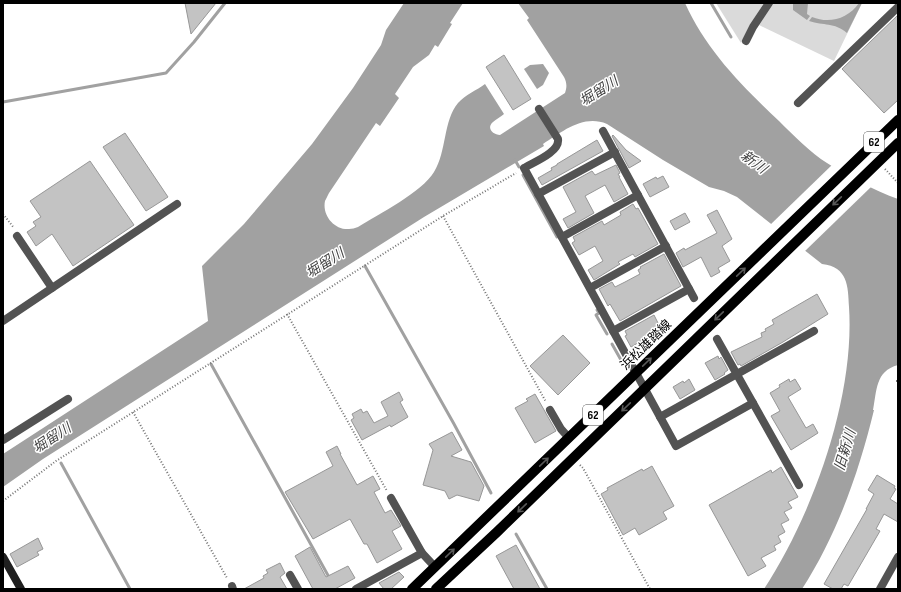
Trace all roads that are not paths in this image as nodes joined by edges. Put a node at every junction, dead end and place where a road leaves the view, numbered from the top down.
1 (769, 3) edge
2 (898, 7) edge
3 (746, 41) dead end
4 (798, 102) dead end
5 (539, 109) dead end
6 (898, 120) edge
7 (603, 131) dead end
8 (898, 143) edge
9 (615, 152) junction
10 (538, 194) junction
11 (638, 195) junction
12 (177, 204) dead end
13 (17, 236) road end
14 (562, 238) junction
15 (666, 246) junction
16 (52, 288) junction
17 (590, 288) junction
18 (689, 289) junction
19 (694, 298) dead end
20 (3, 320) edge
21 (613, 331) junction
22 (814, 331) dead end
23 (717, 339) dead end
24 (636, 373) junction
25 (737, 374) junction
26 (645, 389) junction
27 (68, 399) dead end
28 (753, 403) junction
29 (550, 410) road end
30 (660, 417) junction
31 (569, 438) junction
32 (3, 440) edge
33 (799, 485) dead end
34 (391, 498) road end
35 (422, 553) junction
36 (3, 557) edge
37 (898, 557) edge
38 (435, 567) junction
39 (290, 575) dead end
40 (21, 589) edge
41 (298, 589) edge
42 (356, 589) edge
43 (412, 589) edge
44 (437, 589) edge
45 (880, 589) edge

1 - 3 street
2 - 4 street
5 - 10 street
24 -> 6 main road, 浜松雄踏線 / 62
7 - 9 street
8 -> 26 main road, 62
9 - 10 street
9 - 11 street
10 - 14 street
11 - 14 street
11 - 15 street
12 - 16 street
13 - 16 street
14 - 17 street
15 - 17 street
15 - 18 street
16 - 20 street
17 - 21 street
18 - 19 street
18 - 21 street
21 - 24 street
22 - 25 street
23 - 25 street
24 - 26 street
24 - 31 main road, 浜松雄踏線 / 62
25 - 28 street
25 - 30 street
26 - 30 street
26 -> 44 main road, 62
27 - 32 street
28 - 30 street
28 - 33 street
29 - 31 street
38 -> 31 main road, 浜松雄踏線 / 62
34 - 35 street
35 - 38 street
35 - 42 street
36 - 40 street
37 - 45 street
38 - 43 main road, 浜松雄踏線 / 62
39 - 41 street

